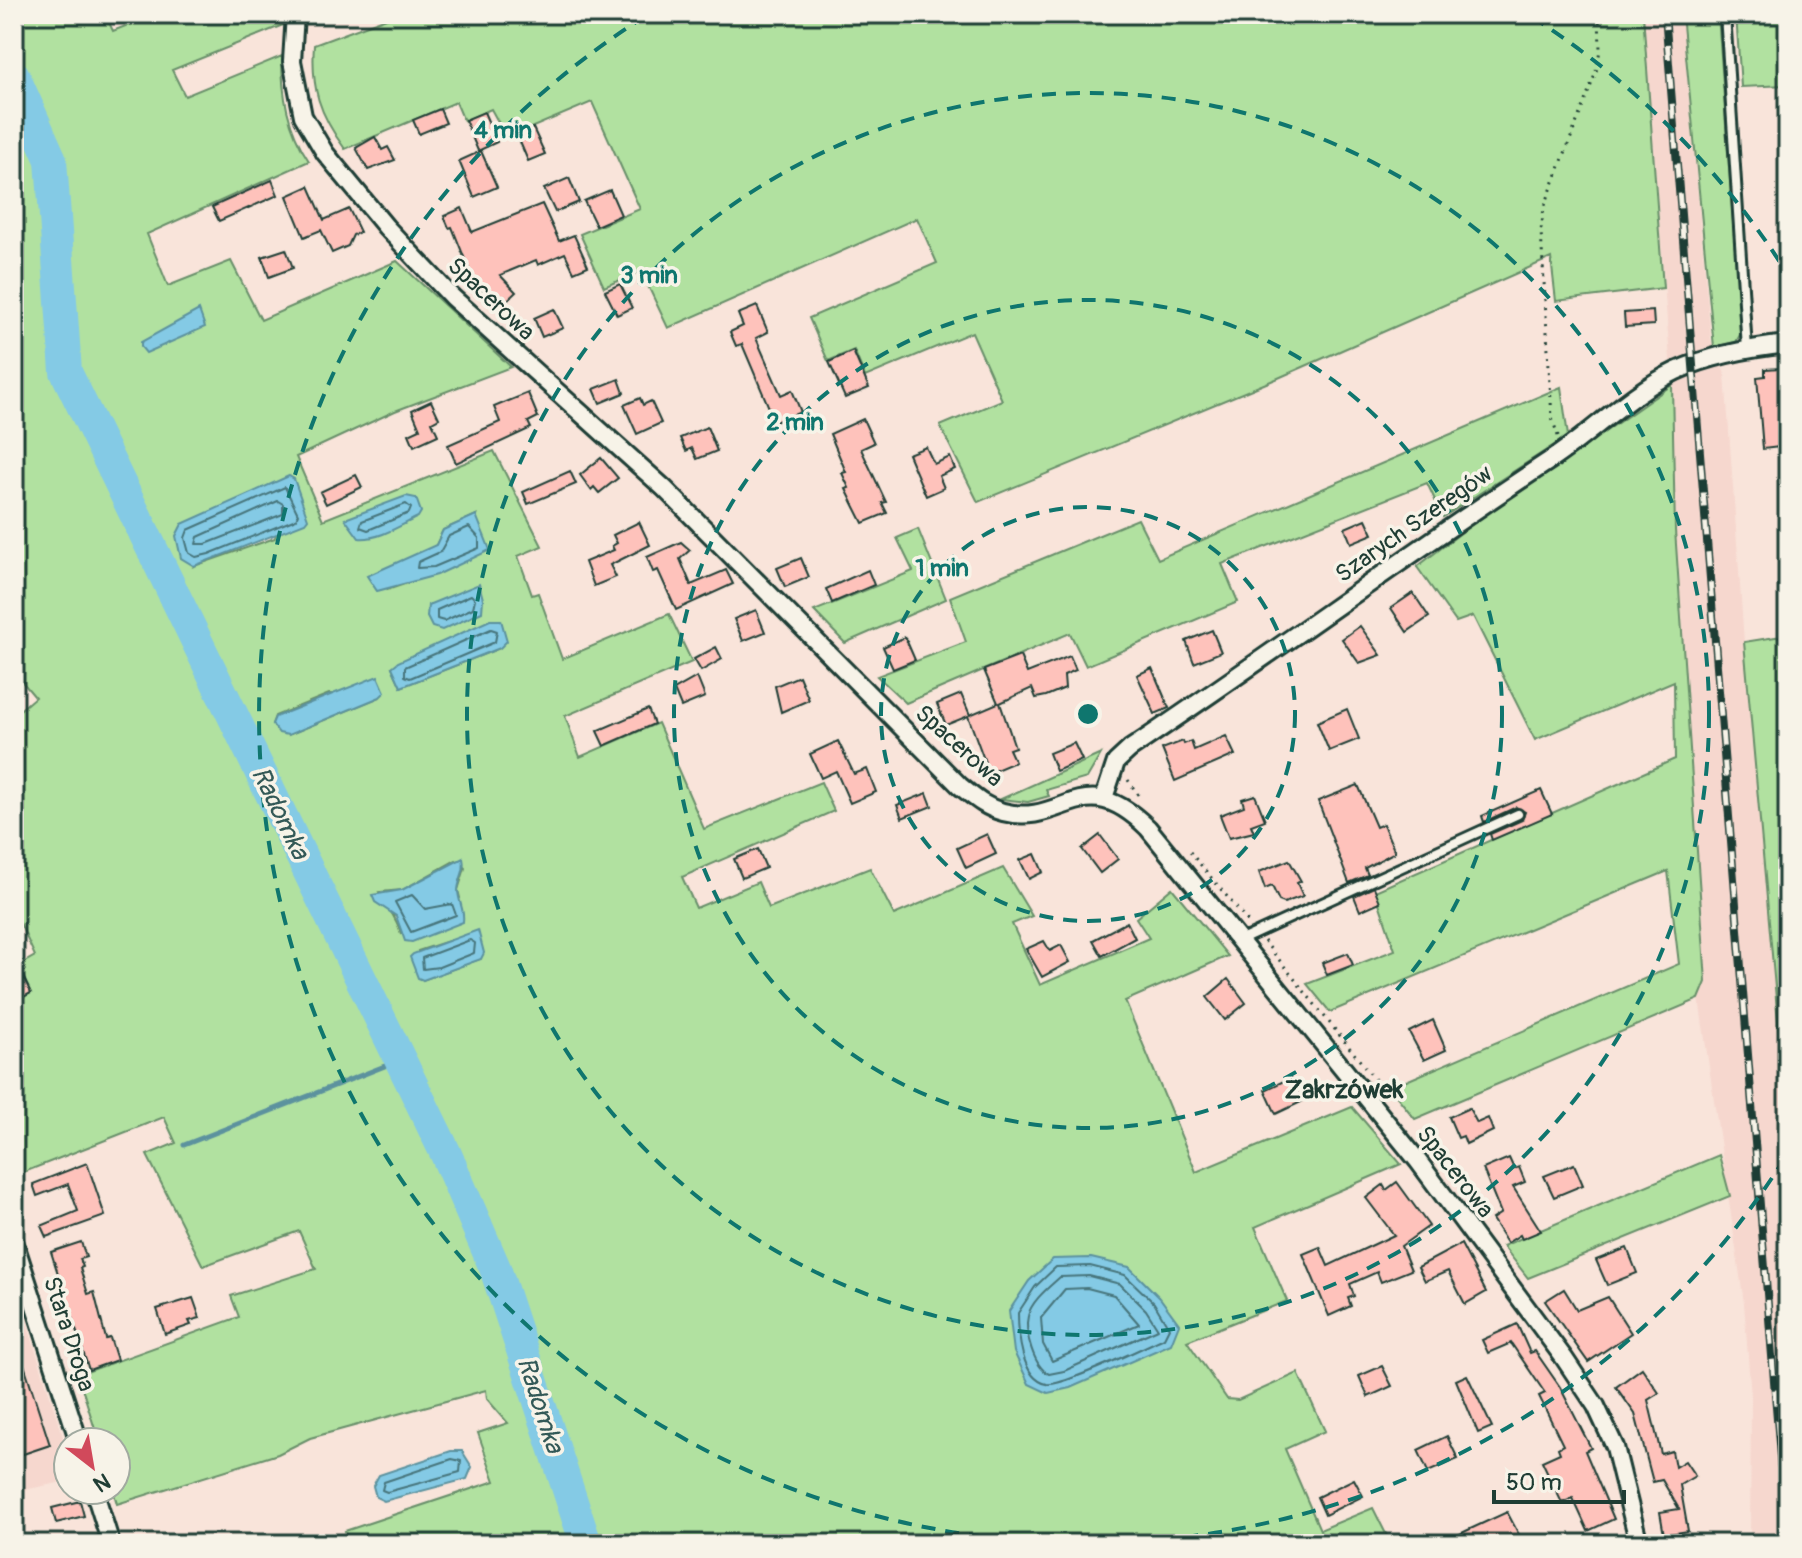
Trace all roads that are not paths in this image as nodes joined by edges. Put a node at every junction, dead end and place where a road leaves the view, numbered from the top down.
1 (295, 14) edge
2 (1725, 14) edge
3 (1788, 344) edge
4 (1747, 349) junction
5 (1104, 798) junction
6 (1518, 814) dead end
7 (1238, 941) junction
8 (14, 1241) edge
9 (74, 1426) edge
10 (99, 1506) edge
11 (111, 1544) edge
12 (1639, 1544) edge

1 - 5 street, Spacerowa
2 - 4 lane
3 - 4 street, Szarych Szeregów
4 - 5 street, Szarych Szeregów
5 - 7 street, Spacerowa
6 - 7 lane
7 - 12 street, Spacerowa
8 - 9 street, Stara Droga
10 - 11 street

